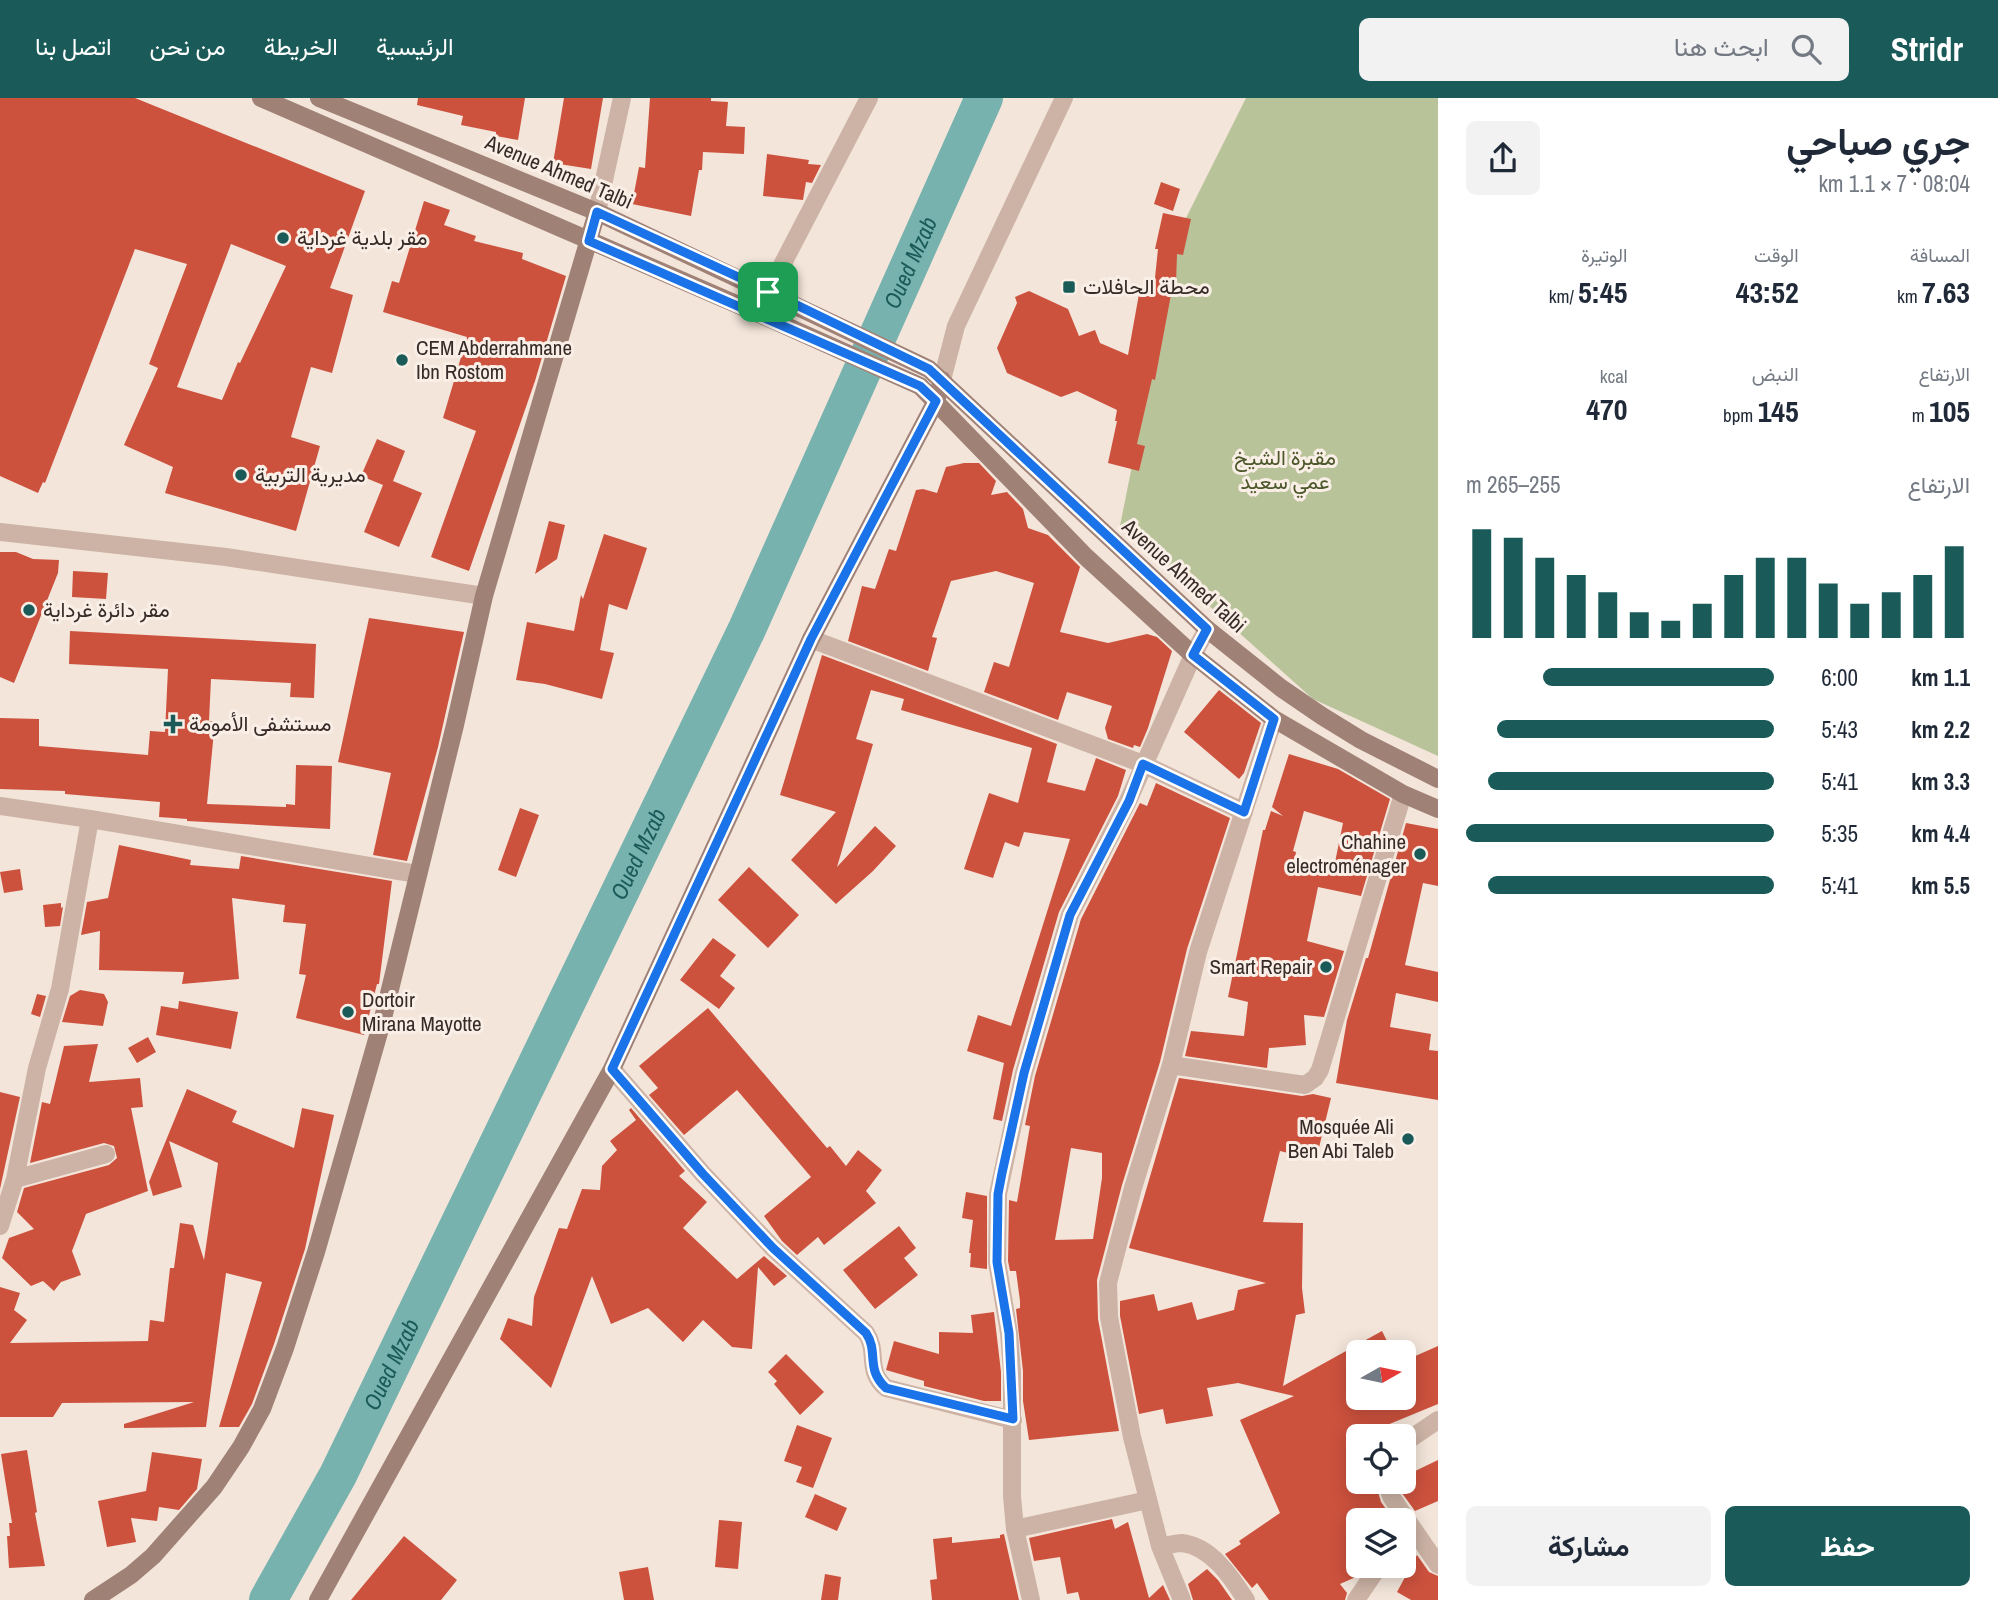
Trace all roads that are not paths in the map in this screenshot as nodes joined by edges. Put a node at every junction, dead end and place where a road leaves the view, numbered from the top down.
1 (261, 98) edge
2 (622, 98) edge
3 (869, 98) edge
4 (1064, 98) edge
5 (329, 100) edge
6 (597, 212) junction
7 (589, 241) junction
8 (773, 294) junction
9 (935, 375) junction
10 (936, 401) junction
11 (0, 532) edge
12 (484, 596) junction
13 (1207, 629) junction
14 (811, 639) junction
15 (1193, 655) junction
16 (1274, 719) junction
17 (1143, 764) junction
18 (1438, 779) edge
19 (1403, 794) junction
20 (0, 806) edge
21 (1438, 809) edge
22 (1244, 812) junction
23 (90, 819) junction
24 (417, 874) junction
25 (1171, 1065) junction
26 (612, 1069) junction
27 (106, 1154) dead end
28 (15, 1179) junction
29 (0, 1226) edge
30 (1013, 1419) junction
31 (1438, 1420) edge
32 (1416, 1435) edge
33 (1148, 1500) junction
34 (1015, 1529) junction
35 (1416, 1538) edge
36 (1160, 1546) junction
37 (1438, 1565) edge
38 (1371, 1578) edge
39 (93, 1600) edge
40 (318, 1600) edge
41 (1031, 1600) edge
42 (1182, 1600) edge
43 (1246, 1600) edge
44 (1356, 1600) edge

1 - 7 main road
2 - 6 street
3 - 8 street
4 - 9 street
5 - 6 main road, Avenue Ahmed Talbi
6 - 7 main road
6 - 8 main road, Avenue Ahmed Talbi
7 - 10 main road
7 - 12 main road
8 - 9 main road, Avenue Ahmed Talbi
9 - 10 main road
9 - 13 main road, Avenue Ahmed Talbi
10 - 14 main road
10 - 15 main road
11 - 12 street
12 - 24 main road
13 - 15 street
13 - 18 main road, Avenue Ahmed Talbi
14 - 17 street
14 - 26 main road
15 - 16 main road
15 - 17 street
16 - 19 main road
16 - 22 street
17 - 22 street
17 - 30 street
19 - 21 main road
19 - 25 street
20 - 23 street
22 - 25 street
23 - 24 street
23 - 28 street
24 - 39 main road
25 - 33 street
26 - 30 street
26 - 40 main road
27 - 28 street
28 - 29 street
30 - 34 street
31 - 32 street
33 - 34 street
33 - 36 street
34 - 41 street
35 - 37 street
36 - 42 street
36 - 43 street
38 - 44 street

